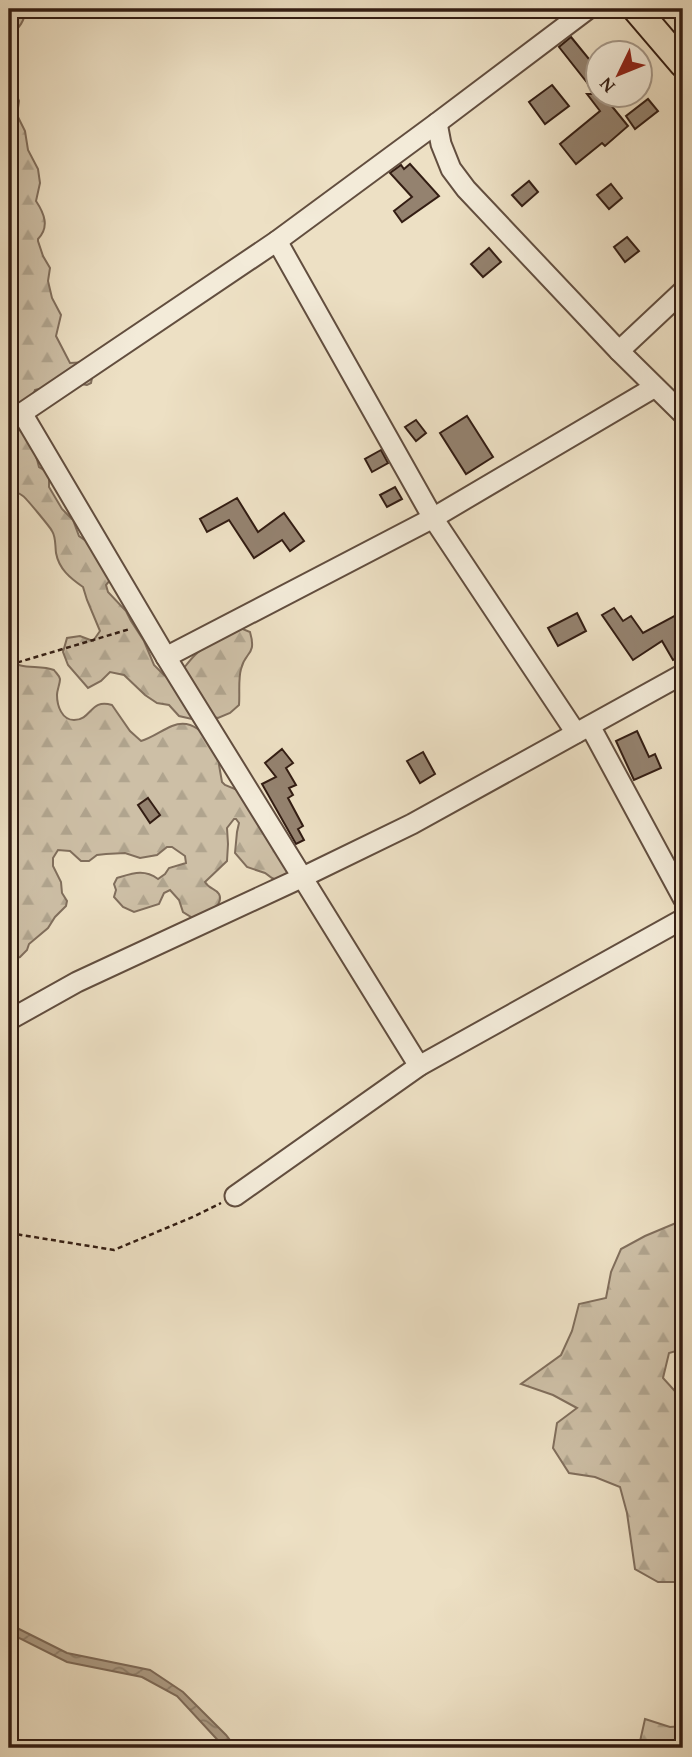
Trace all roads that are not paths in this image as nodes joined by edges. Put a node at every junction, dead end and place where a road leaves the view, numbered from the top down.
1 (588, 9) edge
2 (636, 9) edge
3 (683, 64) edge
4 (437, 123) junction
5 (277, 241) junction
6 (683, 291) edge
7 (620, 351) junction
8 (655, 387) junction
9 (683, 414) edge
10 (433, 517) junction
11 (166, 657) junction
12 (683, 674) edge
13 (583, 729) junction
14 (302, 878) junction
15 (683, 898) edge
16 (683, 919) edge
17 (9, 1020) edge
18 (419, 1066) junction
19 (235, 1196) road end

1 - 4 street
2 - 3 highway
4 - 5 street
4 - 7 street
5 - 10 street
5 - 11 street
6 - 7 street
7 - 8 street
8 - 9 street
8 - 10 street
10 - 11 street
10 - 13 street
11 - 14 street
12 - 13 street
13 - 14 street
13 - 15 street
14 - 17 street
14 - 18 street
16 - 18 street
18 - 19 street

